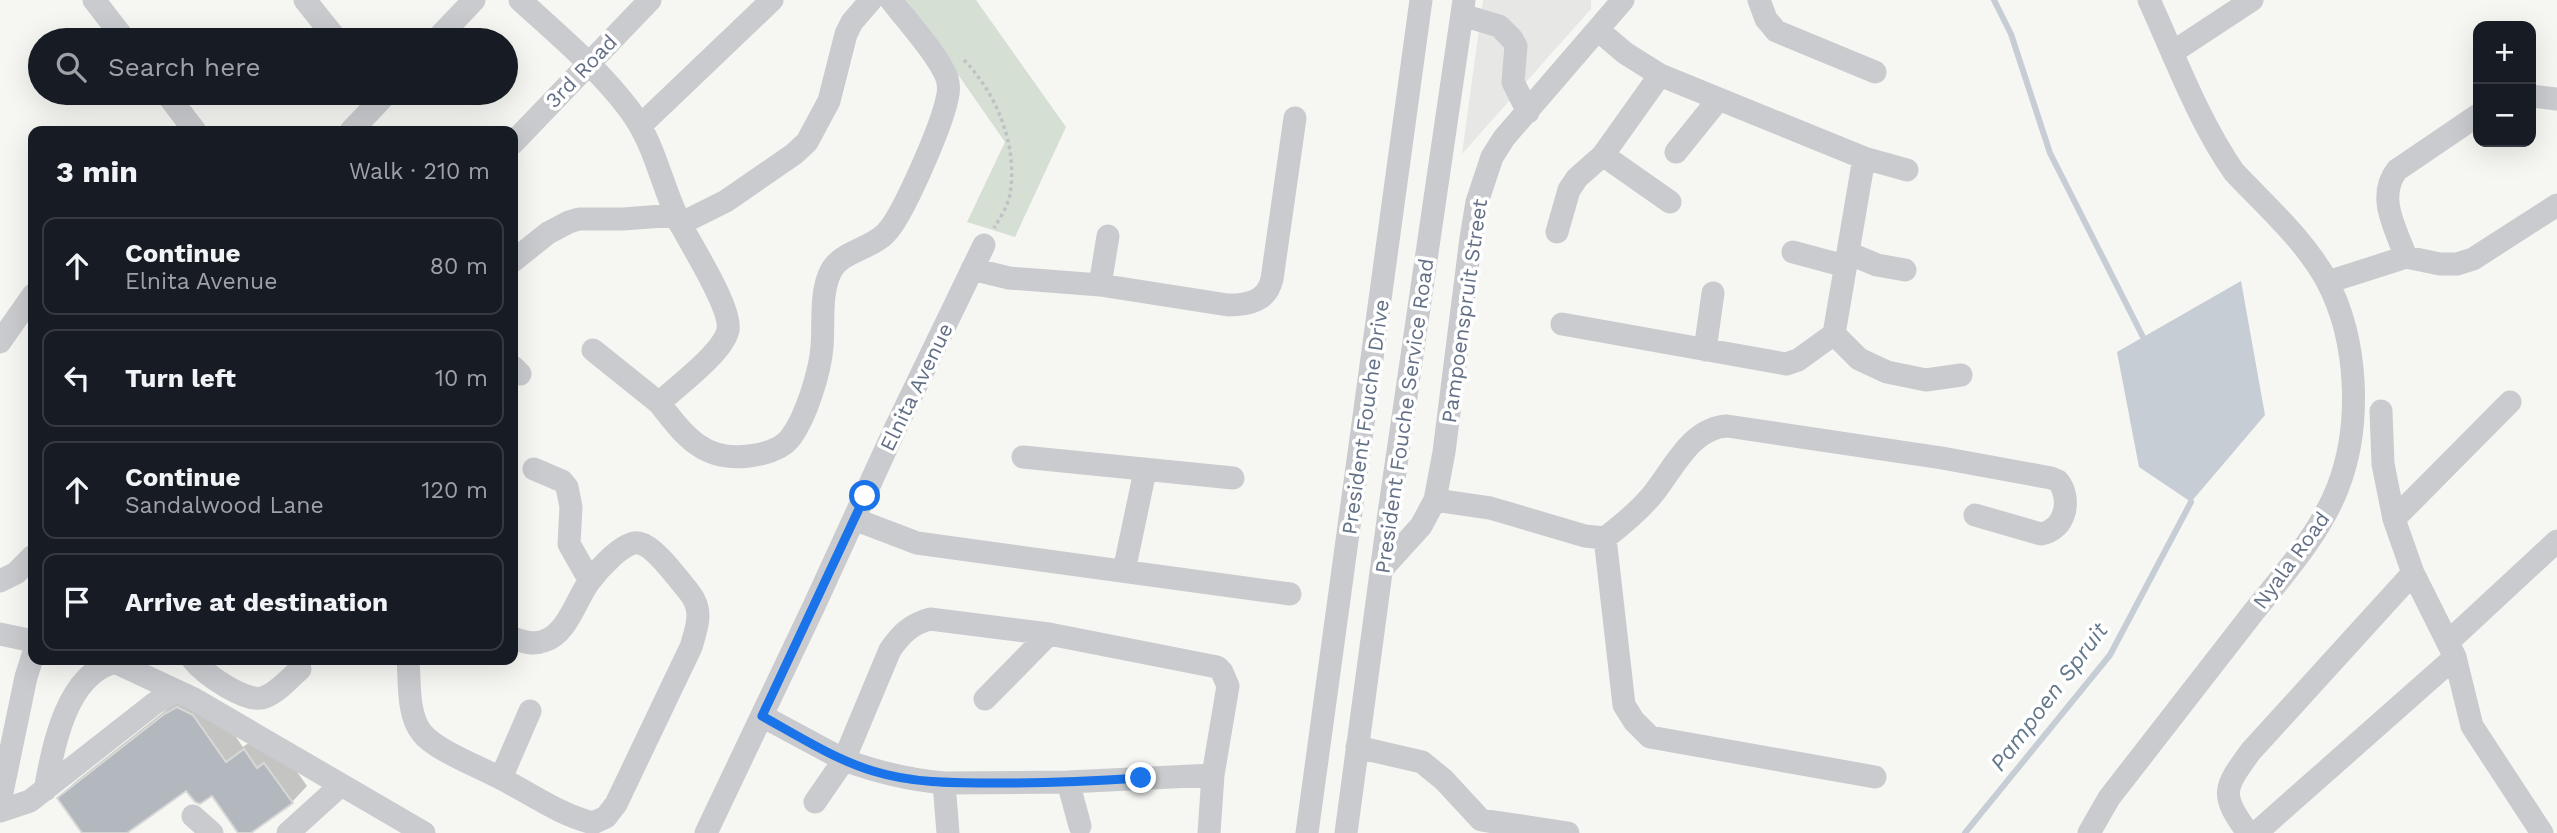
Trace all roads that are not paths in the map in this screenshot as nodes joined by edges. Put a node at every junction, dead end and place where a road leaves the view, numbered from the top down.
1 (94, 0) edge
2 (305, 0) edge
3 (474, 0) edge
4 (520, 0) edge
5 (650, 0) edge
6 (772, 0) edge
7 (871, 0) edge
8 (891, 0) edge
9 (1421, 0) edge
10 (1623, 0) edge
11 (1759, 0) edge
12 (2149, 0) edge
13 (2252, 0) edge
14 (1463, 7) edge
15 (116, 28) edge
16 (327, 28) edge
17 (447, 28) edge
18 (1598, 30) junction
19 (2173, 52) junction
20 (588, 64) junction
21 (1875, 72) dead end
22 (1660, 75) junction
23 (2536, 97) edge
24 (2557, 99) edge
25 (1717, 100) junction
26 (175, 105) edge
27 (374, 105) edge
28 (1528, 112) junction
29 (1295, 118) dead end
30 (2473, 118) edge
31 (640, 125) junction
32 (191, 126) edge
33 (355, 126) edge
34 (518, 138) edge
35 (1676, 152) dead end
36 (1603, 155) junction
37 (1864, 158) junction
38 (1907, 170) dead end
39 (1670, 202) dead end
40 (2557, 205) edge
41 (678, 219) junction
42 (1558, 232) dead end
43 (1108, 236) dead end
44 (984, 245) road end
45 (1793, 252) dead end
46 (518, 257) edge
47 (2406, 257) junction
48 (1847, 260) junction
49 (972, 270) junction
50 (1905, 270) dead end
51 (2328, 282) junction
52 (1100, 285) junction
53 (1713, 293) dead end
54 (28, 302) edge
55 (1562, 324) dead end
56 (1834, 334) junction
57 (0, 342) edge
58 (593, 350) dead end
59 (1705, 350) junction
60 (1961, 374) dead end
61 (2510, 402) dead end
62 (659, 403) junction
63 (2381, 411) dead end
64 (1023, 457) dead end
65 (534, 469) dead end
66 (1145, 471) junction
67 (1233, 478) dead end
68 (1435, 500) junction
69 (1975, 515) dead end
70 (854, 519) junction
71 (2394, 519) junction
72 (1605, 538) junction
73 (2557, 541) edge
74 (28, 561) edge
75 (1382, 569) junction
76 (1124, 571) junction
77 (2413, 573) junction
78 (0, 581) edge
79 (590, 581) junction
80 (1290, 594) dead end
81 (1049, 634) junction
82 (0, 635) edge
83 (28, 639) edge
84 (518, 640) edge
85 (2452, 650) junction
86 (30, 665) edge
87 (103, 665) edge
88 (121, 665) edge
89 (198, 665) edge
90 (408, 665) edge
91 (300, 668) dead end
92 (177, 691) junction
93 (985, 699) dead end
94 (530, 711) dead end
95 (762, 716) junction
96 (1357, 747) junction
97 (844, 761) junction
98 (1213, 775) junction
99 (1875, 777) dead end
100 (501, 778) junction
101 (1068, 782) junction
102 (944, 783) junction
103 (341, 785) junction
104 (45, 790) junction
105 (0, 802) edge
106 (815, 802) dead end
107 (0, 811) edge
108 (194, 816) dead end
109 (1480, 826) edge
110 (1080, 827) dead end
111 (212, 833) edge
112 (288, 833) edge
113 (424, 833) edge
114 (706, 833) edge
115 (948, 833) edge
116 (1209, 833) edge
117 (1307, 833) edge
118 (1346, 833) edge
119 (1568, 833) edge
120 (2089, 833) edge
121 (2248, 833) edge
122 (2256, 833) edge
123 (2542, 833) edge

1 - 15 street
2 - 16 street
3 - 17 street
4 - 20 street
5 - 20 street, 3rd Road
6 - 31 street
7 - 41 street
8 - 62 street
9 - 117 street, President Fouche Drive
10 - 18 street, Pampoenspruit Street
11 - 21 street
12 - 19 street, Nyala Road
13 - 19 street
14 - 28 street
14 - 75 street, President Fouche Service Road
18 - 22 street
18 - 28 street, Pampoenspruit Street
19 - 51 street, Nyala Road
20 - 31 street
20 - 34 street, 3rd Road
22 - 25 street
22 - 36 street
23 - 24 street
25 - 35 street
25 - 37 street
26 - 32 street
27 - 33 street
28 - 68 street, Pampoenspruit Street
29 - 52 street
30 - 47 street
31 - 41 street
36 - 39 street
36 - 42 street
37 - 38 street
37 - 48 street
40 - 47 street
41 - 46 street
41 - 62 street
43 - 52 street
44 - 49 street, Elnita Avenue
45 - 48 street
47 - 51 street
48 - 50 street
48 - 56 street
49 - 52 street
49 - 70 street, Elnita Avenue
51 - 120 street, Nyala Road
53 - 59 street
54 - 57 street
55 - 59 street
56 - 59 street
56 - 60 street
58 - 62 street
61 - 71 street
63 - 71 street
64 - 66 street
65 - 79 street
66 - 67 street
66 - 76 street
68 - 72 street
68 - 75 street, Pampoenspruit Street
69 - 72 street
70 - 76 street
70 - 95 street, Elnita Avenue
71 - 77 street
72 - 99 street
73 - 85 street
74 - 78 street
75 - 96 street, President Fouche Service Road
76 - 80 street
77 - 85 street
77 - 121 street
79 - 84 street
79 - 100 street
81 - 93 street
81 - 97 street
81 - 98 street
82 - 83 street
85 - 122 street
85 - 123 street
86 - 105 street
87 - 104 street
88 - 92 street
89 - 91 street
90 - 100 street
92 - 103 street
92 - 104 street
94 - 100 street
95 - 97 street
95 - 114 street, Elnita Avenue
96 - 109 street
96 - 118 street, President Fouche Service Road
97 - 102 street
97 - 106 street
98 - 101 street
98 - 116 street
101 - 102 street
101 - 110 street
102 - 115 street
103 - 112 street
103 - 113 street
104 - 107 street
108 - 111 street
109 - 119 street

